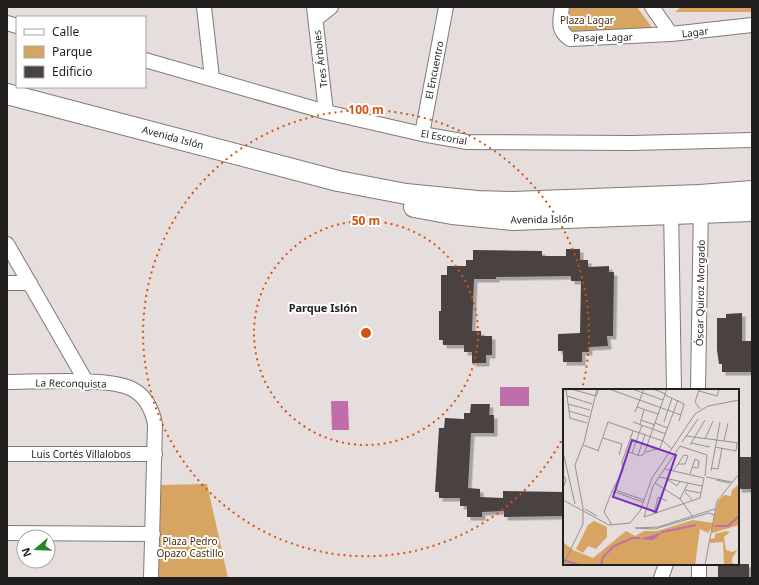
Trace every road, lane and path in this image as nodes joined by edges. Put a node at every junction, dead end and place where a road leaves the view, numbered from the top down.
1 (204, 7) edge
2 (331, 7) edge
3 (446, 7) edge
4 (562, 7) edge
5 (652, 7) edge
6 (315, 13) edge
7 (752, 25) edge
8 (672, 34) junction
9 (146, 60) edge
10 (212, 78) junction
11 (7, 94) edge
12 (326, 112) junction
13 (422, 134) junction
14 (752, 140) edge
15 (752, 191) edge
16 (701, 204) junction
17 (671, 206) junction
18 (752, 211) edge
19 (7, 244) edge
20 (7, 283) edge
21 (30, 283) junction
22 (7, 382) edge
23 (87, 382) junction
24 (674, 389) edge
25 (698, 389) edge
26 (7, 454) edge
27 (155, 454) junction
28 (7, 533) edge
29 (153, 534) junction
30 (699, 565) edge
31 (152, 578) edge
32 (699, 578) edge

1 - 10 street
2 - 6 street
3 - 13 street, El Encuentro
4 - 8 street, Pasaje Lagar
5 - 8 street, Lagar
6 - 12 street, Tres Árboles
7 - 8 street, Lagar
9 - 10 street, El Escorial
10 - 12 street, El Escorial
11 - 17 main road, Avenida Islón
12 - 13 street, El Escorial
13 - 14 street, El Escorial
15 - 16 main road, Avenida Islón
16 - 17 main road, Avenida Islón
16 - 18 main road, Avenida Islón
16 - 25 street, Óscar Quiroz Morgado
17 - 24 street
19 - 21 street
20 - 21 street
21 - 23 street
22 - 23 street, La Reconquista
23 - 27 street, La Reconquista
26 - 27 street, Luis Cortés Villalobos
27 - 29 street
28 - 29 street
29 - 31 street
30 - 32 street

